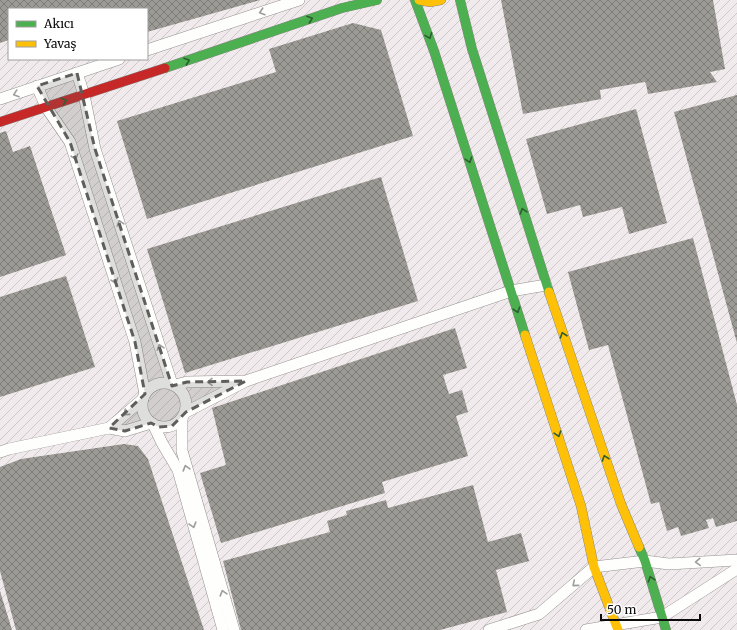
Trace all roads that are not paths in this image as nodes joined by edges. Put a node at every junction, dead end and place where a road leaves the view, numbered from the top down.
1 (299, 0) edge
2 (377, 0) edge
3 (415, 0) edge
4 (419, 0) edge
5 (441, 0) edge
6 (460, 0) edge
7 (148, 50) edge
8 (116, 60) edge
9 (76, 73) junction
10 (37, 86) junction
11 (84, 95) junction
12 (0, 99) edge
13 (46, 107) junction
14 (0, 122) edge
15 (546, 285) junction
16 (511, 291) junction
17 (246, 381) junction
18 (173, 385) junction
19 (144, 396) junction
20 (184, 415) junction
21 (152, 424) junction
22 (109, 428) junction
23 (0, 452) edge
24 (737, 560) edge
25 (645, 561) junction
26 (594, 567) junction
27 (737, 569) edge
28 (662, 616) junction
29 (617, 627) edge
30 (223, 630) edge
31 (234, 630) edge
32 (489, 630) edge
33 (586, 630) edge
34 (666, 630) edge

1 -> 7 street
11 -> 2 street
3 -> 16 street
4 - 5 street
15 -> 6 street
8 - 9 street
9 - 10 street
9 - 11 street
10 -> 12 street
10 - 13 street
13 -> 11 street
18 -> 11 street
13 - 14 street
13 -> 19 street
15 - 16 street
25 -> 15 street
16 - 17 street
16 -> 26 street
17 -> 18 street
17 - 20 street
18 - 19 street
18 - 20 street
19 - 21 street
19 -> 22 street
20 - 21 street
31 -> 20 street
21 - 22 street
21 -> 30 street
22 - 23 street
24 -> 25 street
25 - 26 street
28 -> 25 street
26 - 29 street
26 -> 32 street
27 - 28 street
28 - 29 street
28 - 34 street
29 - 33 street

